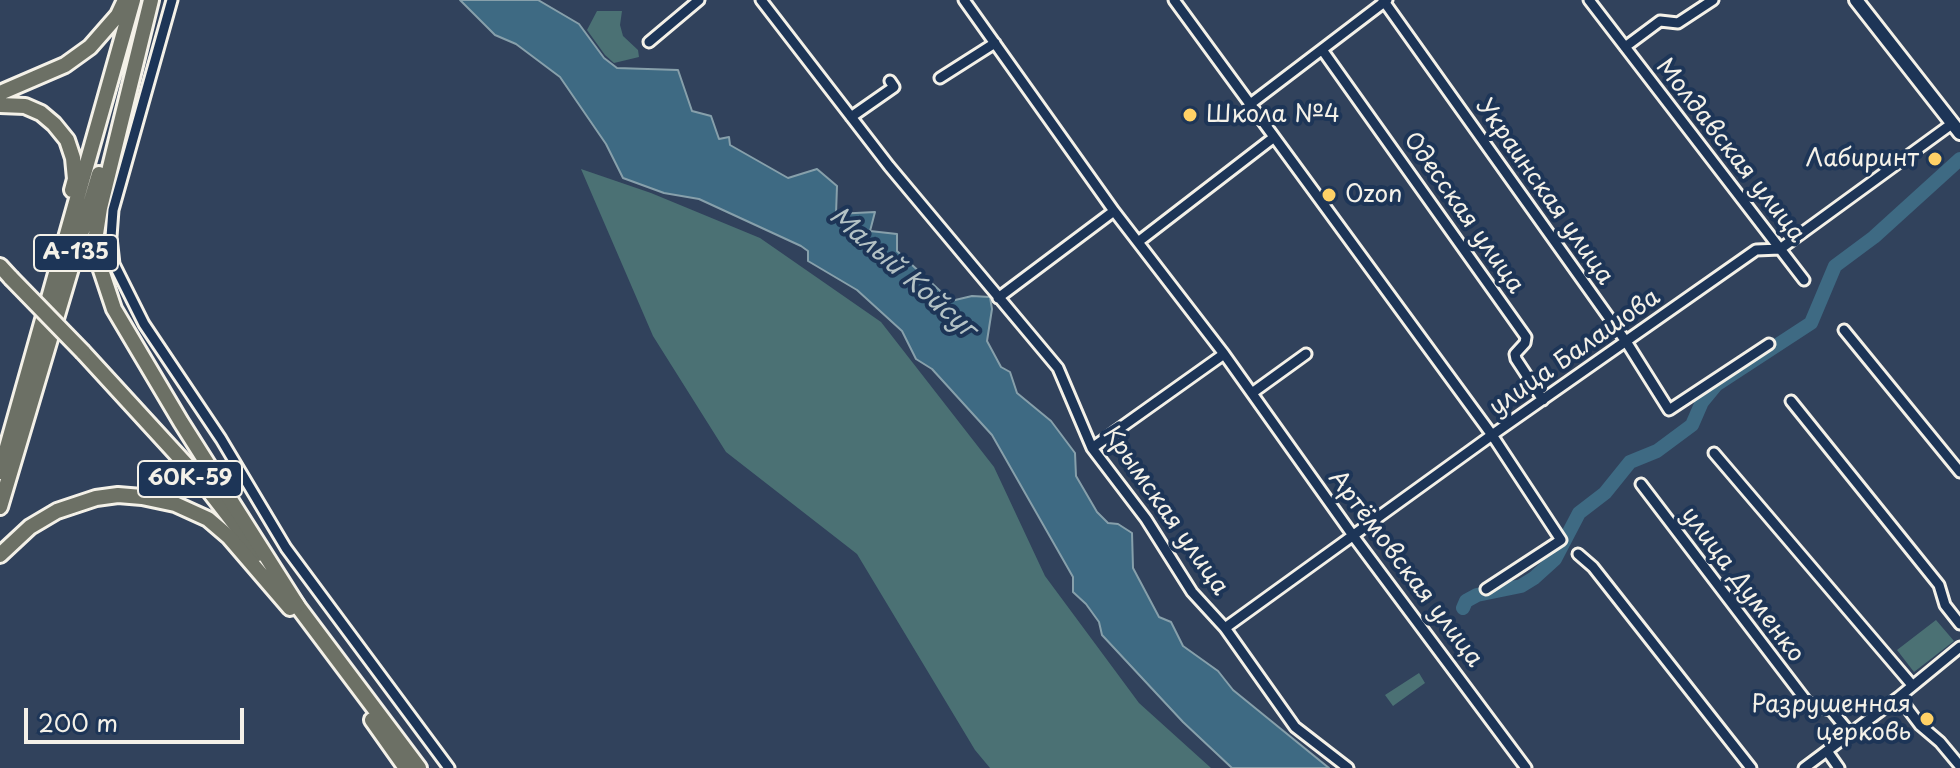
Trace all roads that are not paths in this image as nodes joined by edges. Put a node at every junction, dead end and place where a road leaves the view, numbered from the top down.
1 (125, 0) edge
2 (133, 0) edge
3 (151, 0) edge
4 (172, 0) edge
5 (699, 0) edge
6 (761, 0) edge
7 (964, 0) edge
8 (1174, 0) edge
9 (1589, 0) edge
10 (1713, 0) edge
11 (1856, 0) edge
12 (1385, 1) edge
13 (649, 42) dead end
14 (995, 43) junction
15 (1625, 47) junction
16 (1323, 51) junction
17 (940, 78) dead end
18 (890, 81) dead end
19 (0, 93) edge
20 (0, 105) edge
21 (1249, 105) junction
22 (851, 117) junction
23 (1956, 128) edge
24 (1273, 138) junction
25 (1114, 211) junction
26 (1138, 242) junction
27 (1780, 249) junction
28 (0, 266) edge
29 (6, 279) edge
30 (1804, 280) dead end
31 (49, 291) junction
32 (998, 298) junction
33 (1844, 330) dead end
34 (1627, 343) junction
35 (1769, 344) dead end
36 (1224, 354) junction
37 (1306, 354) dead end
38 (1252, 393) junction
39 (1543, 400) junction
40 (1791, 401) dead end
41 (1492, 435) junction
42 (1092, 448) junction
43 (1714, 453) dead end
44 (0, 472) edge
45 (1960, 472) edge
46 (1641, 484) dead end
47 (0, 507) edge
48 (1354, 537) junction
49 (1578, 554) dead end
50 (0, 555) edge
51 (1486, 589) dead end
52 (295, 607) junction
53 (1960, 624) edge
54 (1225, 628) junction
55 (1960, 647) edge
56 (1912, 685) junction
57 (1899, 697) junction
58 (1850, 733) junction
59 (1827, 751) junction
60 (1960, 766) edge
61 (406, 768) edge
62 (419, 768) edge
63 (449, 768) edge
64 (1348, 768) edge
65 (1526, 768) edge
66 (1751, 768) edge
67 (1804, 768) edge
68 (1839, 768) edge

1 - 19 main road
2 - 31 main road, А-135
3 - 47 main road, А-135
3 - 52 main road
4 - 63 street
5 - 13 street
6 - 22 street, Крымская улица
7 - 14 street, Артёмовская улица
8 - 21 street
9 - 15 street, Молдавская улица
10 - 15 street, Молдавская улица
11 - 23 main road
12 - 16 street
12 - 34 street, Украинская улица
14 - 17 street
14 - 25 street, Артёмовская улица
15 - 27 street, Молдавская улица
16 - 21 street
16 - 39 street, Одесская улица
18 - 22 street
20 - 31 main road
21 - 24 street
22 - 32 street, Крымская улица
23 - 27 street, улица Балашова
24 - 26 street
24 - 41 street
25 - 26 street, Артёмовская улица
25 - 32 street
26 - 36 street, Артёмовская улица
27 - 30 street, Молдавская улица
27 - 34 street, улица Балашова
28 - 29 main road
29 - 52 main road, 60К-59, bridge
31 - 44 main road, А-135
32 - 42 street, Крымская улица
33 - 45 street
34 - 35 street, Украинская улица
34 - 39 street, улица Балашова
36 - 38 street, Артёмовская улица
36 - 42 street
37 - 38 street
38 - 48 street, Артёмовская улица
39 - 41 street, улица Балашова
40 - 53 street
41 - 48 street, улица Балашова
41 - 51 street
42 - 54 street, Крымская улица
43 - 56 street
46 - 58 street, улица Думенко
48 - 54 street, улица Балашова
48 - 65 street, Артёмовская улица
49 - 66 street
50 - 52 main road
52 - 61 main road, 60К-59
52 - 62 main road, 60К-59
54 - 64 street, Крымская улица
55 - 56 street
56 - 57 street
57 - 58 street
57 - 60 street
58 - 59 street
59 - 67 street
59 - 68 street

